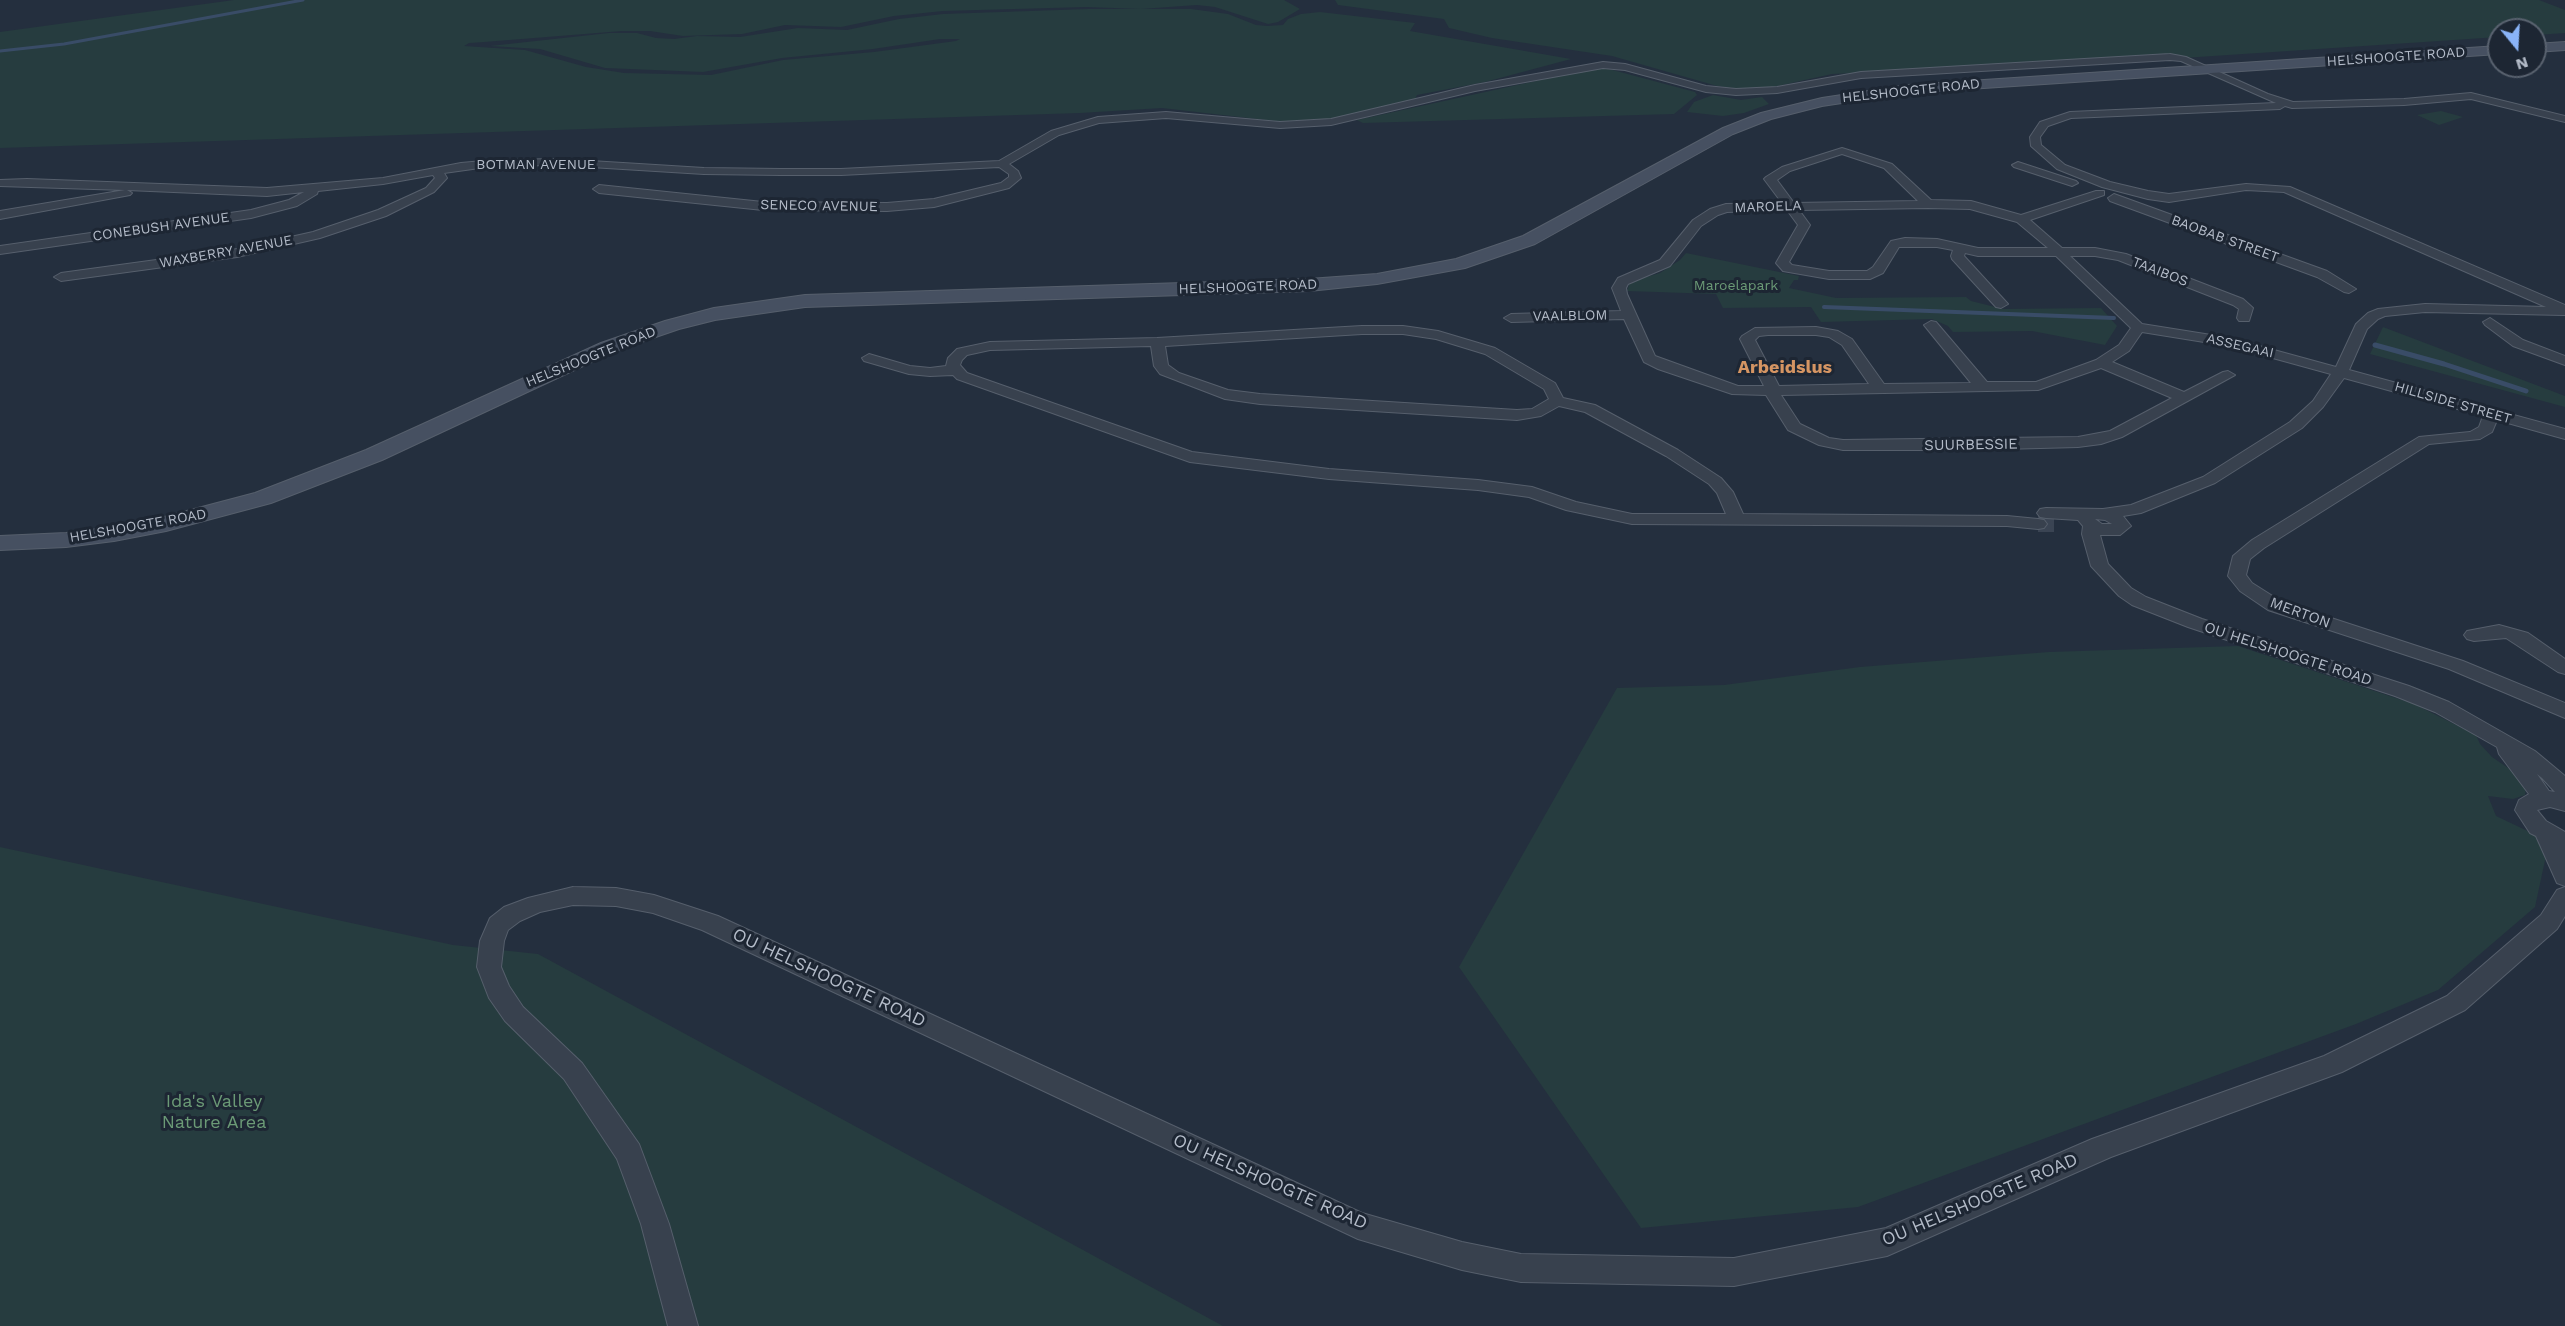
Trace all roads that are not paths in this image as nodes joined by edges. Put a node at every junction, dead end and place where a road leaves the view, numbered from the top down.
1 (2565, 46) edge
2 (2547, 47) edge
3 (2487, 51) edge
4 (2205, 69) junction
5 (2292, 105) junction
6 (2565, 119) edge
7 (1001, 164) junction
8 (2018, 165) dead end
9 (438, 171) junction
10 (0, 183) edge
11 (143, 187) junction
12 (316, 188) junction
13 (599, 189) dead end
14 (2100, 193) junction
15 (1928, 204) junction
16 (1790, 206) junction
17 (0, 215) edge
18 (2021, 219) junction
19 (1960, 249) junction
20 (0, 250) edge
21 (2058, 251) junction
22 (61, 277) dead end
23 (2349, 289) dead end
24 (2001, 304) dead end
25 (2565, 311) edge
26 (1629, 315) junction
27 (1511, 318) dead end
28 (2244, 318) dead end
29 (2490, 322) dead end
30 (1931, 325) dead end
31 (2138, 327) junction
32 (1157, 342) junction
33 (869, 358) dead end
34 (2565, 361) edge
35 (2101, 363) junction
36 (955, 370) junction
37 (2341, 372) junction
38 (2228, 375) dead end
39 (1983, 387) junction
40 (1880, 388) junction
41 (1772, 390) junction
42 (2184, 398) junction
43 (1557, 401) junction
44 (2491, 414) junction
45 (2565, 434) edge
46 (2135, 509) junction
47 (1736, 519) junction
48 (2086, 519) junction
49 (2118, 527) junction
50 (0, 543) edge
51 (2094, 548) junction
52 (2474, 635) dead end
53 (2565, 668) edge
54 (2565, 711) edge
55 (2499, 740) junction
56 (2565, 790) edge
57 (2542, 799) junction
58 (2565, 803) edge
59 (2555, 838) edge
60 (2565, 877) edge
61 (2565, 896) edge
62 (683, 1326) edge

1 - 2 main road
3 - 4 main road, HELSHOOGTE ROAD
4 - 5 street
4 - 7 street
4 - 50 main road, HELSHOOGTE ROAD
5 - 6 street
5 - 25 street
7 - 9 street, BOTMAN AVENUE
7 - 13 street, SENECO AVENUE
8 - 14 street, BAOBAB STREET
9 - 12 street, BOTMAN AVENUE
9 - 22 street, WAXBERRY AVENUE
10 - 11 street, BOTMAN AVENUE
11 - 12 street, BOTMAN AVENUE
11 - 17 street
12 - 20 street, CONEBUSH AVENUE
14 - 18 street
14 - 23 street, BAOBAB STREET
15 - 16 street, MAROELA
15 - 16 street
15 - 18 street, MAROELA
16 - 19 street
16 - 26 street, MAROELA
18 - 21 street, MAROELA
19 - 21 street
19 - 24 street
21 - 28 street, TAAIBOS
21 - 31 street, MAROELA
25 - 37 street
26 - 27 street, VAALBLOM
26 - 41 street, MAROELA
29 - 34 street
30 - 39 street
31 - 35 street, MAROELA
31 - 37 street, ASSEGAAI
32 - 36 street
32 - 43 street
32 - 43 street
33 - 36 street
35 - 39 street, MAROELA
35 - 42 street
36 - 47 street
37 - 44 street, HILLSIDE STREET
37 - 46 street
38 - 42 street, SUURBESSIE
39 - 40 street, MAROELA
40 - 41 street, MAROELA
40 - 41 street, SUURBESSIE
41 - 42 street, SUURBESSIE
43 - 47 street
44 - 45 street, HILLSIDE STREET
44 - 54 street, MERTON
46 - 48 street
46 - 49 street
47 - 48 street
48 - 49 street
48 - 51 street, OU HELSHOOGTE ROAD
49 - 51 street
51 - 55 street, OU HELSHOOGTE ROAD
52 - 53 street
55 - 56 street, OU HELSHOOGTE ROAD
55 - 57 street, OU HELSHOOGTE ROAD
57 - 58 street
57 - 59 street
59 - 60 street
61 - 62 street, OU HELSHOOGTE ROAD

